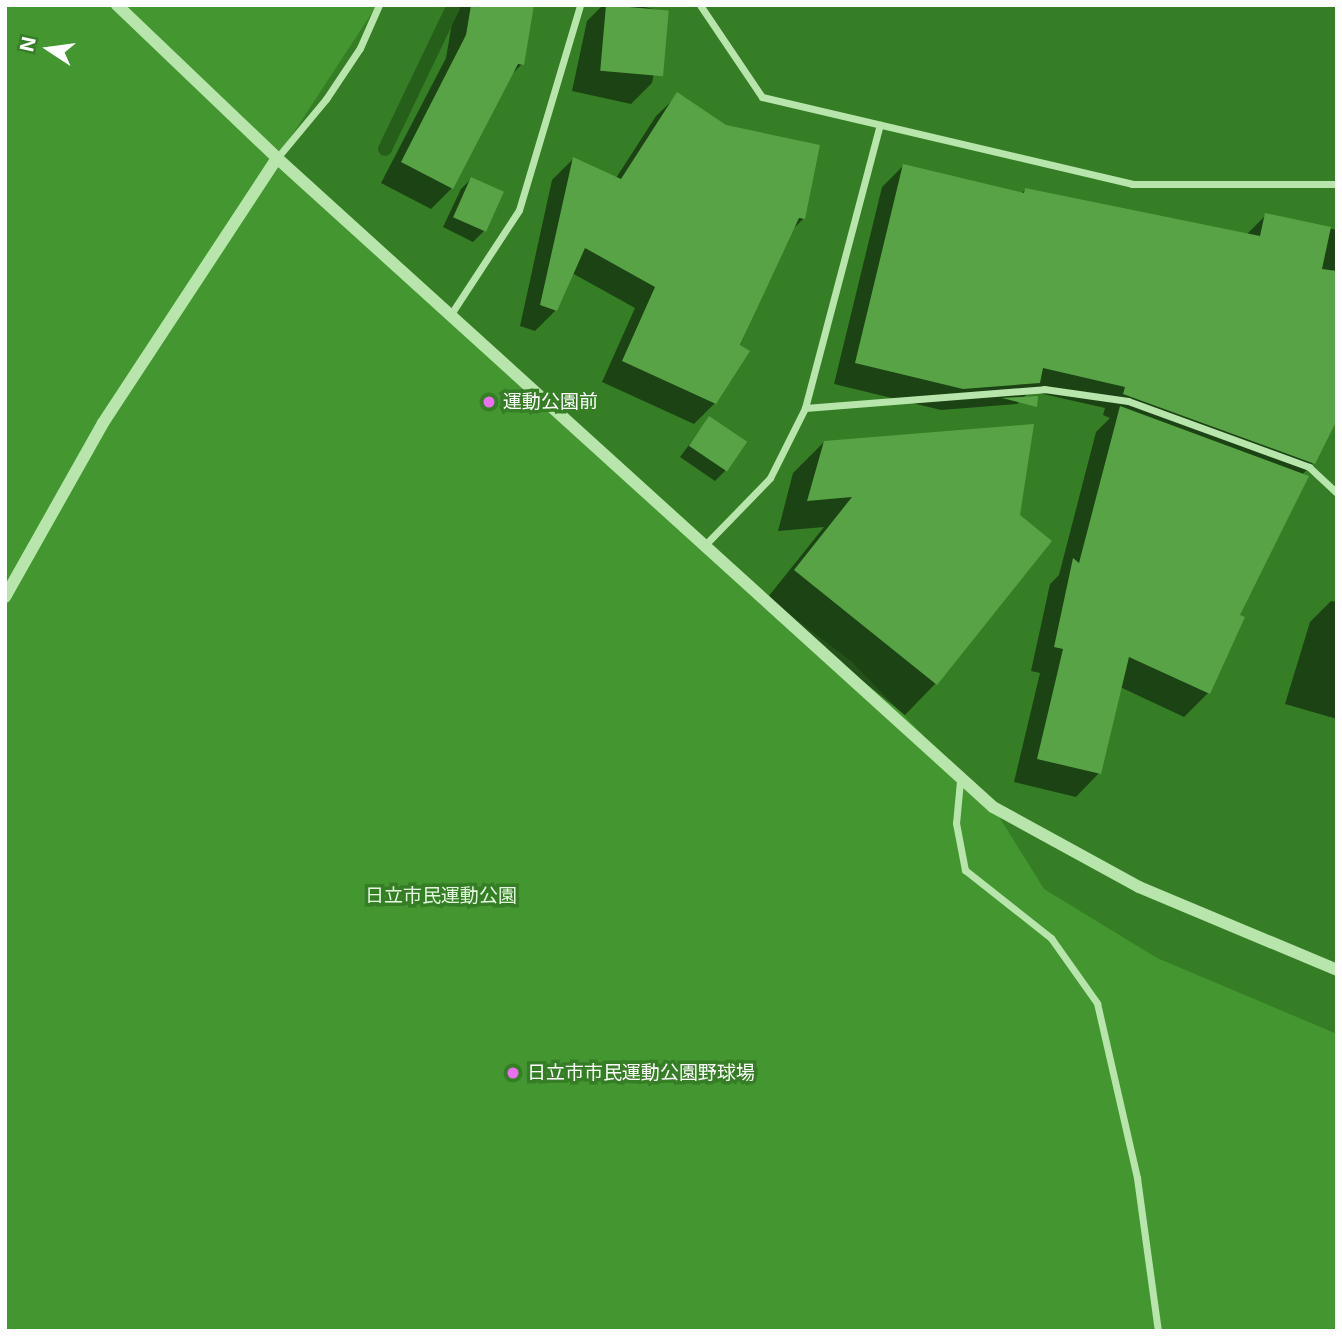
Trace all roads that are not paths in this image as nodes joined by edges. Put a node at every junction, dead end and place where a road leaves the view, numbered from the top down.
1 (117, 5) edge
2 (379, 5) edge
3 (580, 5) edge
4 (700, 5) edge
5 (880, 125) junction
6 (277, 158) junction
7 (1337, 184) edge
8 (451, 314) junction
9 (806, 408) junction
10 (1337, 493) edge
11 (702, 547) junction
12 (5, 597) edge
13 (960, 780) junction
14 (1337, 970) edge
15 (1158, 1331) edge

1 - 6 street
2 - 6 street
3 - 8 street
4 - 5 street
5 - 7 street
5 - 9 street
6 - 8 street
6 - 12 street
8 - 11 street
9 - 10 street
9 - 11 street
11 - 13 street
13 - 14 street
13 - 15 street

